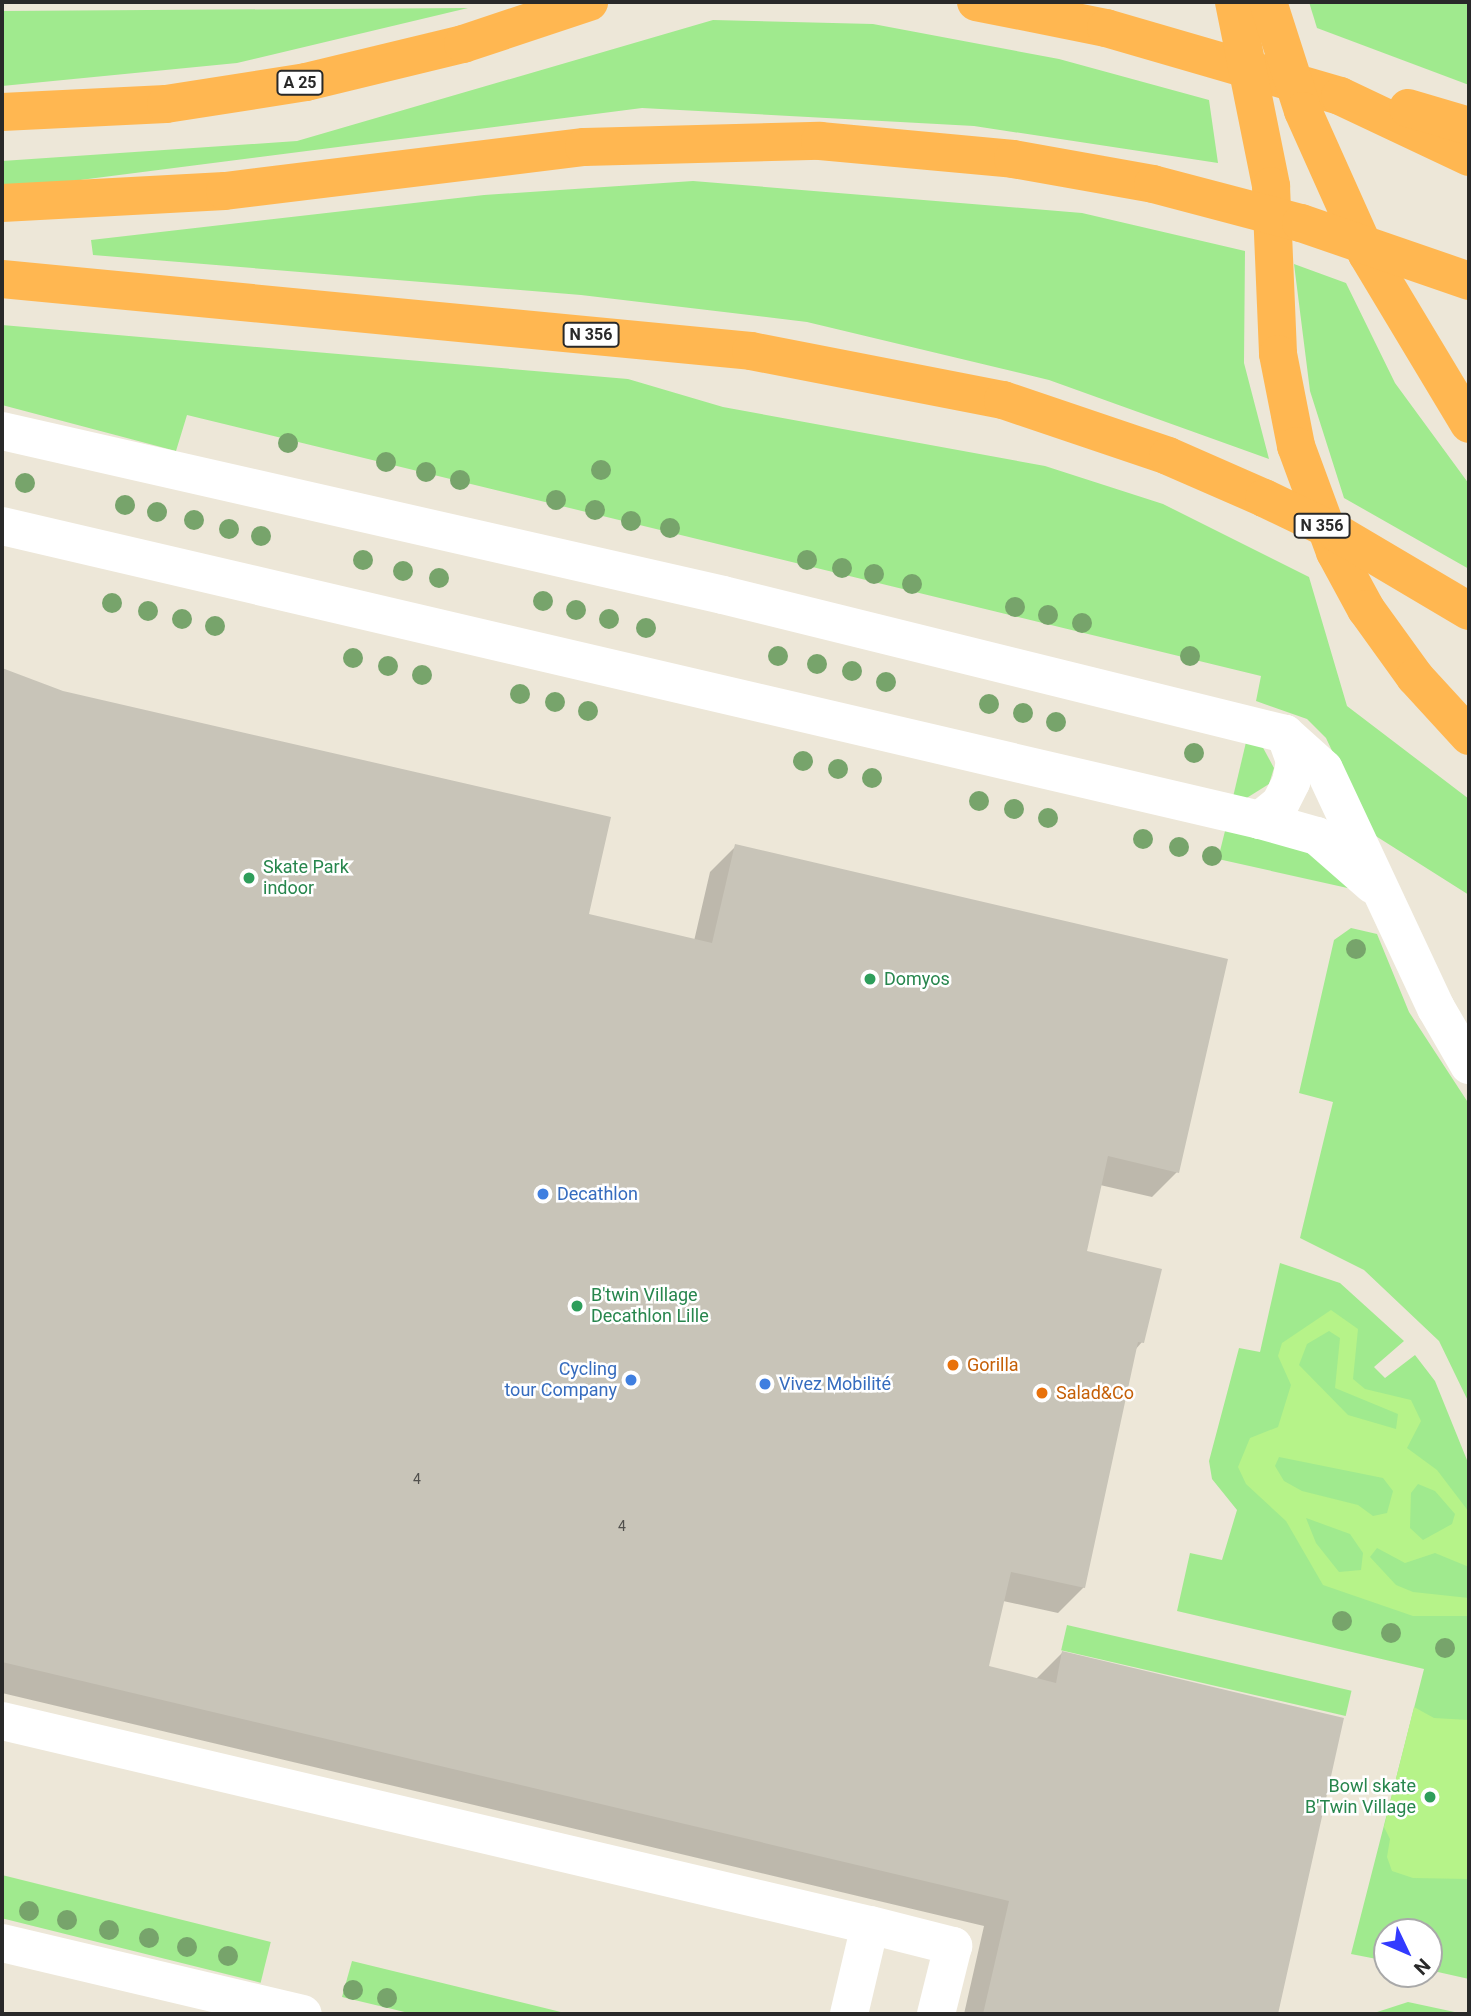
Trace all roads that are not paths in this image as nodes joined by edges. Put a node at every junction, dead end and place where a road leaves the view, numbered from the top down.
1 (589, 2) edge
2 (976, 2) edge
3 (1234, 2) edge
4 (1268, 2) edge
5 (1340, 96) junction
6 (2, 112) edge
7 (1469, 125) edge
8 (1469, 157) edge
9 (2, 203) edge
10 (2, 279) edge
11 (1469, 281) edge
12 (1469, 425) edge
13 (2, 431) edge
14 (2, 526) edge
15 (1469, 611) edge
16 (1285, 734) junction
17 (1469, 736) edge
18 (1260, 820) junction
19 (1384, 897) junction
20 (1469, 1065) edge
21 (2, 1721) edge
22 (870, 1925) junction
23 (2, 1943) edge
24 (218, 2004) edge
25 (303, 2014) edge
26 (849, 2014) edge
27 (936, 2014) edge

1 - 6 highway, A 25
2 - 5 highway
3 - 17 highway
4 - 12 highway
5 - 7 highway
5 - 8 highway
9 - 11 highway
10 - 15 highway, N 356
13 - 16 street
14 - 18 street
16 - 18 street
16 - 19 street
18 - 19 street
19 - 20 street
21 - 22 street
22 - 26 street
22 - 27 street
23 - 24 street
24 - 25 street

